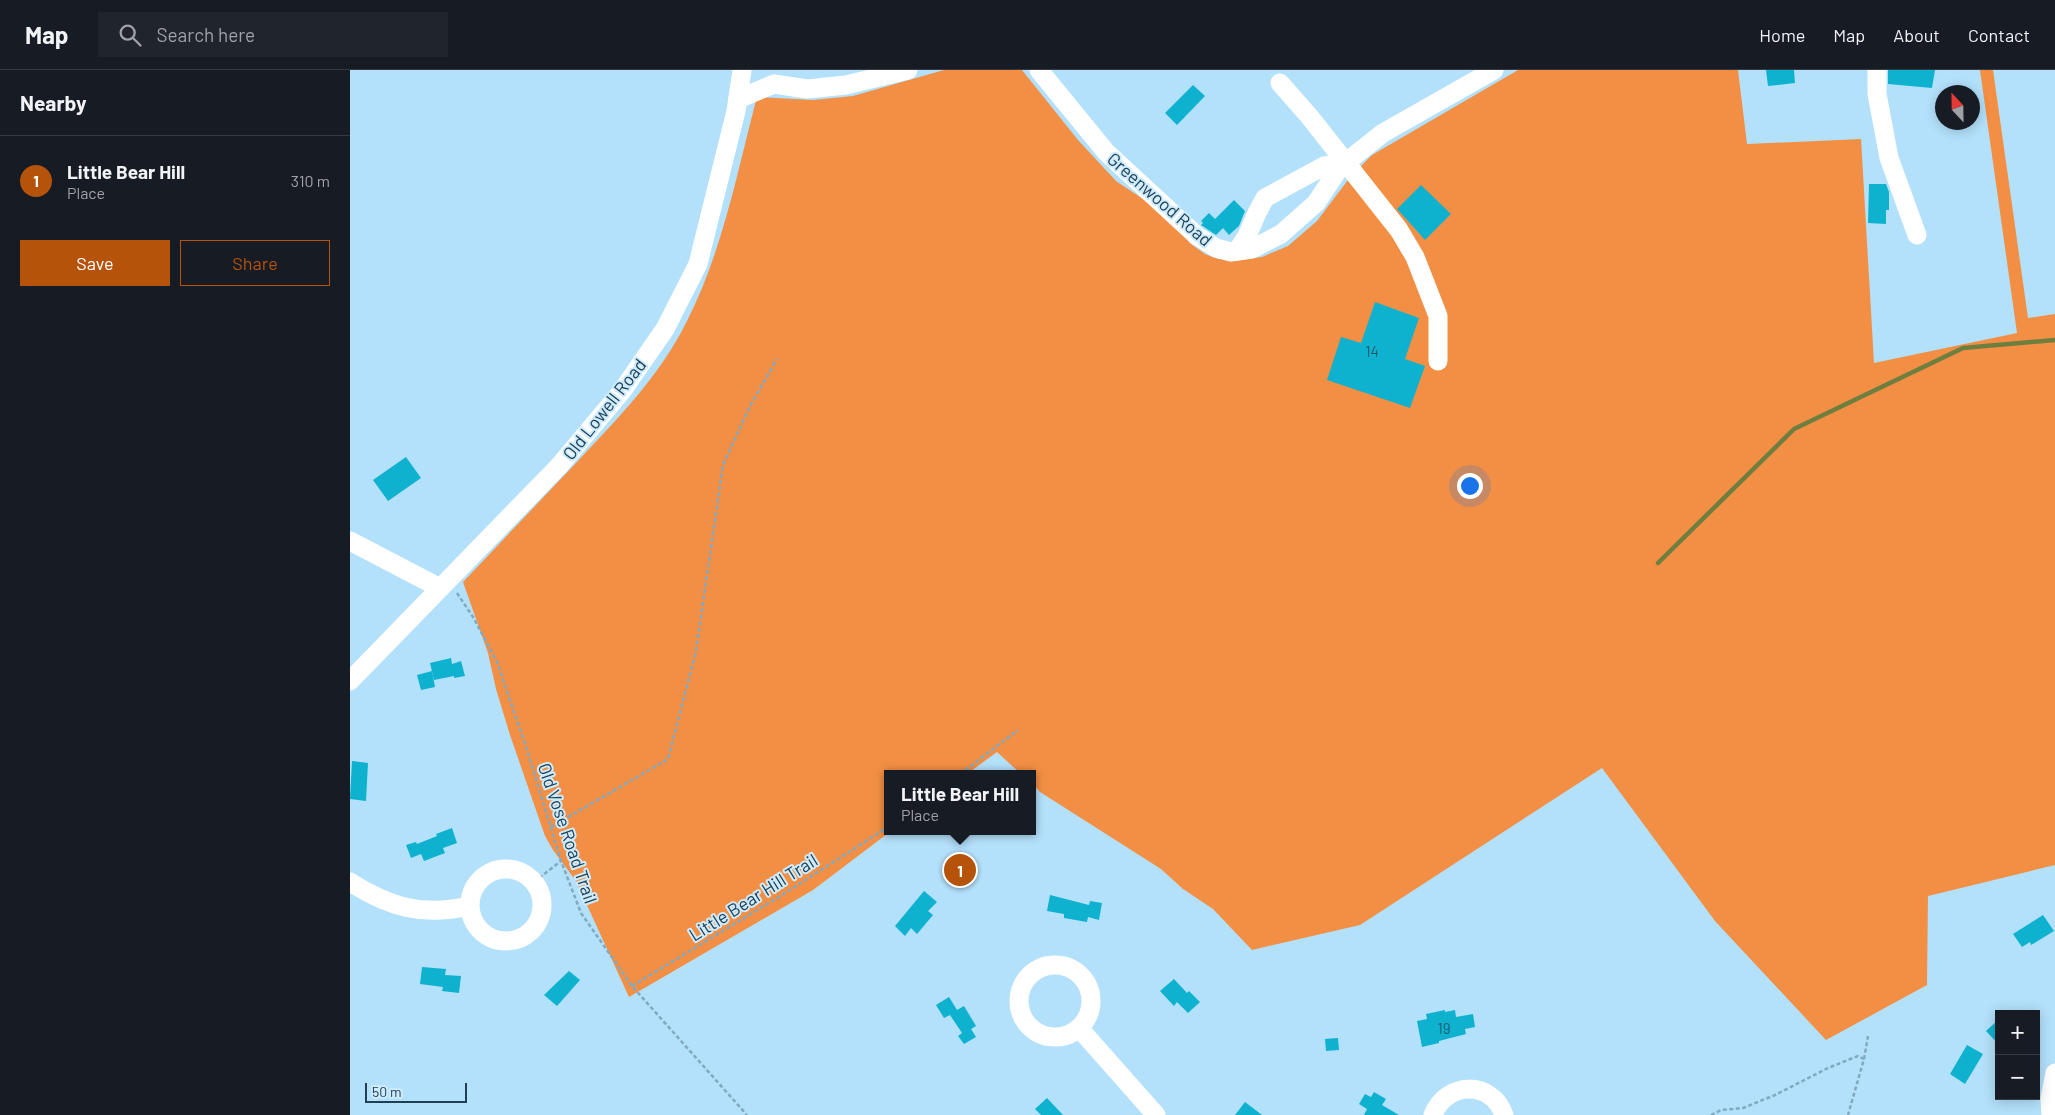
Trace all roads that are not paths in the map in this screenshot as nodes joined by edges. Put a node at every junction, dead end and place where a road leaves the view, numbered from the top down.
1 (742, 70) edge
2 (753, 70) edge
3 (908, 70) edge
4 (1039, 70) edge
5 (1494, 70) edge
6 (1877, 70) edge
7 (1280, 83) dead end
8 (774, 84) junction
9 (738, 99) junction
10 (1345, 163) junction
11 (1917, 235) dead end
12 (1237, 251) junction
13 (1438, 361) dead end
14 (350, 540) edge
15 (444, 584) junction
16 (350, 681) edge
17 (350, 882) edge
18 (469, 906) junction
19 (1079, 1028) dead end
20 (2055, 1073) edge
21 (1156, 1115) edge
22 (1433, 1115) edge
23 (1504, 1115) edge
24 (2051, 1115) edge

1 - 9 street, Old Lowell Road
2 - 8 street
3 - 8 street
4 - 12 street, Greenwood Road
5 - 10 street, Greenwood Road
6 - 11 street
7 - 10 street
8 - 9 street
9 - 15 street, Old Lowell Road
10 - 12 street, Greenwood Road
10 - 12 street
10 - 13 street
14 - 15 street
15 - 16 street, Old Lowell Road
17 - 18 street
18 - 18 street
19 - 21 street
20 - 24 street
22 - 23 street

